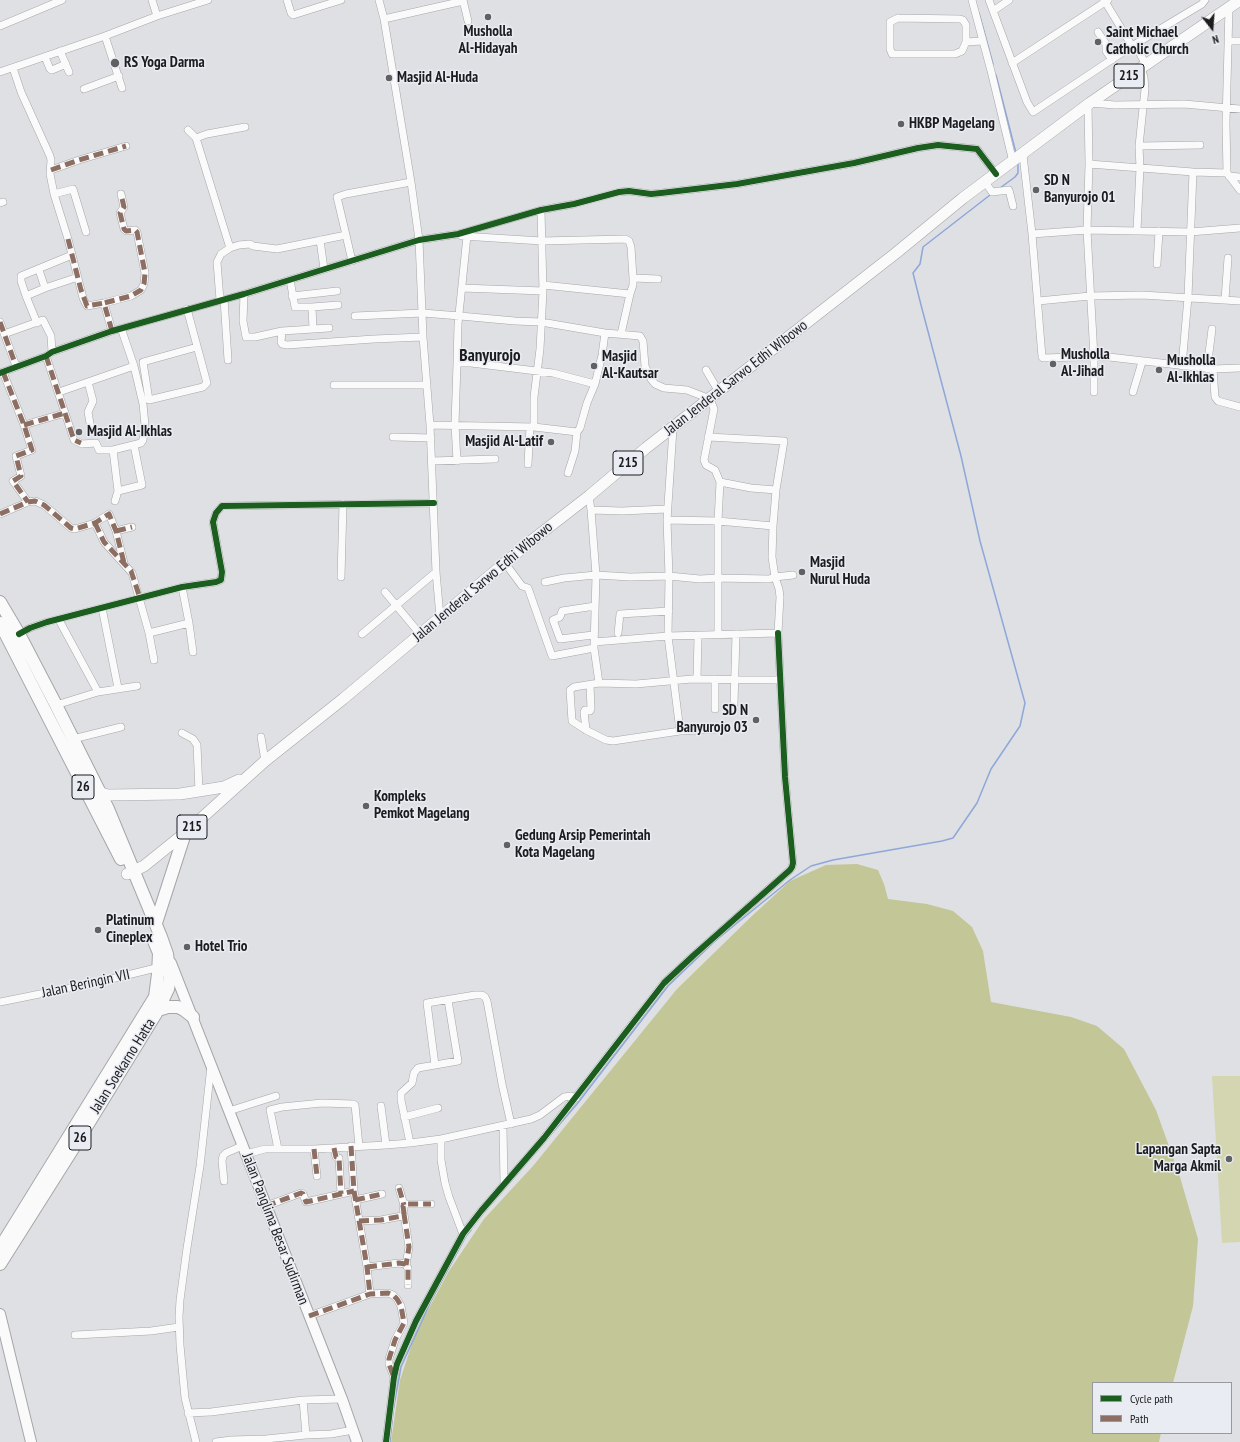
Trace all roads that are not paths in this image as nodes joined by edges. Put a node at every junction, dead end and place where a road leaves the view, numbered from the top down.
1 (62, 0) edge
2 (152, 0) edge
3 (208, 0) edge
4 (286, 0) edge
5 (341, 0) edge
6 (379, 0) edge
7 (463, 0) edge
8 (972, 0) edge
9 (989, 0) edge
10 (1009, 0) edge
11 (1205, 0) edge
12 (1106, 1) edge
13 (1233, 3) edge
14 (992, 11) junction
15 (157, 16) junction
16 (384, 19) junction
17 (468, 21) dead end
18 (0, 26) edge
19 (1098, 32) dead end
20 (104, 36) junction
21 (982, 41) junction
22 (1240, 41) edge
23 (966, 42) junction
24 (1229, 42) junction
25 (1135, 48) junction
26 (60, 51) junction
27 (45, 57) junction
28 (1112, 60) junction
29 (1012, 63) junction
30 (66, 64) junction
31 (1144, 64) junction
32 (13, 68) junction
33 (0, 72) edge
34 (69, 72) dead end
35 (119, 76) junction
36 (122, 88) dead end
37 (84, 89) dead end
38 (1089, 103) junction
39 (1144, 105) junction
40 (1227, 109) junction
41 (1240, 110) edge
42 (245, 127) dead end
43 (188, 130) dead end
44 (196, 138) junction
45 (1200, 145) dead end
46 (126, 146) dead end
47 (1139, 146) junction
48 (1018, 158) junction
49 (1089, 164) junction
50 (1140, 168) junction
51 (51, 170) junction
52 (1193, 172) junction
53 (996, 174) junction
54 (1228, 174) junction
55 (1240, 177) edge
56 (411, 182) junction
57 (985, 182) junction
58 (1240, 190) edge
59 (54, 194) junction
60 (120, 194) dead end
61 (1013, 206) dead end
62 (541, 210) junction
63 (1240, 228) edge
64 (1087, 230) junction
65 (1137, 230) junction
66 (1159, 231) junction
67 (86, 232) dead end
68 (1190, 232) junction
69 (458, 234) junction
70 (1032, 234) junction
71 (346, 235) junction
72 (467, 236) junction
73 (320, 240) junction
74 (419, 240) junction
75 (542, 240) junction
76 (230, 248) junction
77 (72, 255) junction
78 (1228, 258) dead end
79 (352, 261) junction
80 (1157, 264) dead end
81 (324, 269) junction
82 (39, 270) junction
83 (78, 277) junction
84 (633, 278) junction
85 (658, 279) dead end
86 (290, 280) junction
87 (45, 288) junction
88 (462, 288) junction
89 (543, 288) junction
90 (337, 291) dead end
91 (244, 294) junction
92 (630, 294) junction
93 (26, 296) junction
94 (292, 296) junction
95 (1090, 296) junction
96 (1188, 297) junction
97 (1225, 299) junction
98 (222, 300) junction
99 (1038, 301) junction
100 (1240, 301) edge
101 (104, 303) junction
102 (338, 305) dead end
103 (312, 307) junction
104 (187, 309) junction
105 (423, 313) junction
106 (356, 316) dead end
107 (460, 316) junction
108 (541, 322) junction
109 (37, 323) junction
110 (1, 328) edge
111 (121, 328) junction
112 (328, 328) dead end
113 (313, 329) junction
114 (1212, 329) dead end
115 (112, 331) junction
116 (282, 331) junction
117 (604, 333) junction
118 (621, 334) junction
119 (423, 337) junction
120 (197, 347) junction
121 (49, 354) junction
122 (1094, 357) junction
123 (228, 360) dead end
124 (1142, 362) junction
125 (457, 363) junction
126 (16, 366) junction
127 (134, 366) junction
128 (1182, 366) junction
129 (1240, 368) edge
130 (1210, 369) junction
131 (706, 370) dead end
132 (537, 371) junction
133 (1, 372) edge
134 (88, 382) junction
135 (595, 384) junction
136 (334, 385) dead end
137 (427, 385) junction
138 (59, 392) junction
139 (719, 392) junction
140 (1094, 392) dead end
141 (1133, 392) dead end
142 (710, 399) junction
143 (1240, 407) edge
144 (65, 413) junction
145 (24, 425) junction
146 (430, 425) junction
147 (455, 425) junction
148 (532, 427) junction
149 (673, 429) junction
150 (91, 430) dead end
151 (577, 432) junction
152 (393, 437) dead end
153 (708, 437) junction
154 (431, 438) junction
155 (134, 445) junction
156 (112, 450) junction
157 (495, 459) dead end
158 (432, 461) junction
159 (457, 461) junction
160 (528, 464) dead end
161 (568, 473) dead end
162 (720, 482) junction
163 (776, 490) junction
164 (118, 491) junction
165 (588, 496) junction
166 (115, 501) dead end
167 (28, 502) junction
168 (434, 503) junction
169 (343, 504) junction
170 (667, 509) junction
171 (591, 510) junction
172 (0, 514) edge
173 (667, 520) junction
174 (718, 521) junction
175 (95, 523) junction
176 (773, 526) junction
177 (132, 527) dead end
178 (116, 531) junction
179 (122, 562) junction
180 (504, 563) junction
181 (436, 572) junction
182 (596, 575) junction
183 (793, 575) dead end
184 (669, 576) junction
185 (341, 577) dead end
186 (775, 577) junction
187 (718, 578) junction
188 (545, 582) dead end
189 (182, 588) junction
190 (385, 592) dead end
191 (140, 598) junction
192 (0, 602) edge
193 (396, 605) junction
194 (595, 606) junction
195 (102, 608) junction
196 (669, 611) junction
197 (440, 617) junction
198 (59, 620) junction
199 (189, 623) junction
200 (1, 627) edge
201 (149, 633) junction
202 (618, 633) dead end
203 (778, 633) junction
204 (19, 634) junction
205 (362, 634) dead end
206 (420, 634) junction
207 (718, 634) junction
208 (736, 634) junction
209 (668, 636) junction
210 (698, 636) junction
211 (594, 642) junction
212 (193, 652) dead end
213 (154, 660) dead end
214 (697, 679) junction
215 (715, 679) junction
216 (674, 680) junction
217 (734, 680) junction
218 (780, 680) junction
219 (599, 684) junction
220 (137, 686) dead end
221 (590, 686) junction
222 (118, 688) junction
223 (98, 692) junction
224 (734, 704) dead end
225 (56, 705) junction
226 (715, 709) dead end
227 (121, 727) dead end
228 (720, 729) dead end
229 (586, 730) junction
230 (680, 731) junction
231 (182, 733) dead end
232 (261, 737) dead end
233 (73, 739) junction
234 (265, 761) junction
235 (247, 777) junction
236 (96, 785) junction
237 (203, 790) junction
238 (118, 796) junction
239 (104, 801) junction
240 (218, 804) junction
241 (101, 820) junction
242 (185, 833) junction
243 (130, 872) junction
244 (156, 923) junction
245 (166, 967) junction
246 (155, 997) junction
247 (448, 1000) junction
248 (0, 1002) edge
249 (158, 1010) junction
250 (193, 1017) junction
251 (211, 1064) junction
252 (435, 1065) junction
253 (276, 1096) dead end
254 (576, 1098) junction
255 (381, 1106) dead end
256 (438, 1108) dead end
257 (90, 1111) junction
258 (229, 1111) junction
259 (404, 1117) junction
260 (511, 1124) junction
261 (503, 1126) junction
262 (441, 1139) junction
263 (410, 1144) junction
264 (386, 1145) junction
265 (351, 1146) junction
266 (360, 1146) junction
267 (334, 1148) junction
268 (278, 1149) junction
269 (314, 1149) junction
270 (244, 1150) junction
271 (317, 1176) dead end
272 (224, 1182) dead end
273 (504, 1184) junction
274 (399, 1188) dead end
275 (354, 1191) junction
276 (341, 1194) junction
277 (382, 1194) dead end
278 (355, 1200) junction
279 (431, 1204) dead end
280 (404, 1205) junction
281 (266, 1206) junction
282 (404, 1214) junction
283 (359, 1221) junction
284 (463, 1234) junction
285 (0, 1248) edge
286 (0, 1264) edge
287 (406, 1265) junction
288 (367, 1268) junction
289 (408, 1285) dead end
290 (370, 1294) junction
291 (0, 1314) edge
292 (310, 1316) junction
293 (179, 1327) junction
294 (75, 1335) dead end
295 (394, 1377) junction
296 (342, 1399) junction
297 (303, 1400) junction
298 (188, 1413) junction
299 (353, 1430) junction
300 (306, 1435) junction
301 (323, 1439) edge
302 (266, 1441) edge
303 (31, 1442) edge
304 (196, 1442) edge
305 (216, 1442) edge
306 (357, 1442) edge
307 (386, 1442) edge

1 - 18 street
2 - 15 street
3 - 15 street
4 - 5 street
6 - 16 street
7 - 16 street
7 - 17 street
8 - 21 street
9 - 14 street
10 - 14 street
11 - 25 street
12 - 25 street
12 - 29 street
13 - 24 street
13 - 31 main road, Jalan Jenderal Sarwo Edhi Wibowo / 215
14 - 29 street
15 - 20 street
16 - 56 street
19 - 28 street
20 - 26 street
20 - 35 street
21 - 23 street
21 - 48 street
22 - 24 street
23 - 23 street
24 - 40 street
25 - 28 street
25 - 31 street
26 - 27 street
26 - 30 street
27 - 30 street
27 - 32 street
28 - 29 street
30 - 34 street
31 - 38 main road, Jalan Jenderal Sarwo Edhi Wibowo / 215
31 - 39 street
32 - 33 street
32 - 51 street
35 - 36 street
35 - 37 street
38 - 39 street
38 - 48 main road, Jalan Jenderal Sarwo Edhi Wibowo / 215
38 - 49 street
39 - 40 street
39 - 47 street
40 - 41 street
40 - 54 street
42 - 44 street
43 - 44 street
44 - 76 street
45 - 47 street
46 - 51 street
47 - 50 street
48 - 53 main road, Jalan Jenderal Sarwo Edhi Wibowo / 215
48 - 70 street
49 - 50 street
49 - 64 street
50 - 52 street
50 - 65 street
51 - 59 street
52 - 54 street
52 - 68 street
53 - 57 main road, Jalan Jenderal Sarwo Edhi Wibowo / 215
53 - 62 street
54 - 55 street
54 - 58 street
56 - 71 street
56 - 74 street
57 - 61 street
57 - 139 main road, Jalan Jenderal Sarwo Edhi Wibowo / 215
59 - 67 street
59 - 77 street
60 - 101 street
62 - 69 street
62 - 75 street
63 - 68 street
64 - 65 street
64 - 70 street
64 - 95 street
65 - 66 street
66 - 68 street
66 - 80 street
68 - 96 street
69 - 72 street
69 - 74 street
70 - 99 street
71 - 73 street
71 - 79 street
72 - 75 street
72 - 88 street
73 - 76 street
73 - 81 street
74 - 79 street
74 - 105 street
75 - 84 street
75 - 89 street
76 - 98 street
77 - 82 street
77 - 83 street
78 - 97 street
79 - 81 street
81 - 86 street
82 - 87 street
82 - 93 street
83 - 87 street
83 - 101 street
84 - 85 street
84 - 92 street
86 - 91 street
86 - 94 street
87 - 93 street
88 - 89 street
88 - 107 street
89 - 92 street
89 - 108 street
90 - 94 street
91 - 98 street
91 - 116 street
92 - 118 street
93 - 109 street
94 - 103 street
95 - 96 street
95 - 99 street
95 - 122 street
96 - 97 street
96 - 128 street
97 - 100 street
98 - 104 street
98 - 123 street
99 - 122 street
101 - 115 street
102 - 103 street
103 - 113 street
104 - 111 street
104 - 120 street
105 - 106 street
105 - 107 street
105 - 119 street
107 - 108 street
107 - 125 street
108 - 117 street
108 - 132 street
109 - 110 street
109 - 121 street
110 - 126 street
111 - 115 street
111 - 127 street
112 - 113 street
113 - 116 street
114 - 130 street
115 - 121 street
116 - 119 street
117 - 118 street
117 - 135 street
118 - 142 street
119 - 137 street
120 - 120 street
121 - 126 street
121 - 138 street
122 - 124 street
122 - 140 street
124 - 128 street
124 - 141 street
125 - 132 street
125 - 147 street
126 - 133 street
127 - 134 street
127 - 155 street
128 - 130 street
129 - 130 street
130 - 143 street
131 - 139 street
132 - 135 street
132 - 148 street
133 - 145 street
134 - 138 street
134 - 150 street
135 - 151 street
136 - 137 street
137 - 146 street
138 - 144 street
139 - 142 main road, Jalan Jenderal Sarwo Edhi Wibowo / 215
142 - 149 main road, Jalan Jenderal Sarwo Edhi Wibowo / 215
142 - 153 street
144 - 145 street
144 - 156 street
145 - 167 street
146 - 147 street
146 - 154 street
147 - 148 street
147 - 159 street
148 - 151 street
148 - 160 street
149 - 165 main road, Jalan Jenderal Sarwo Edhi Wibowo / 215
149 - 170 street
151 - 161 street
152 - 154 street
153 - 162 street
153 - 163 street
154 - 158 street
155 - 156 street
155 - 164 street
156 - 164 street
157 - 159 street
158 - 159 street
158 - 168 street
162 - 163 street
162 - 174 street
163 - 176 street
164 - 166 street
165 - 171 street
165 - 180 main road, Jalan Jenderal Sarwo Edhi Wibowo / 215
167 - 172 street
167 - 175 street
168 - 169 street
168 - 181 street
169 - 185 street
169 - 189 street
170 - 171 street
170 - 173 street
171 - 182 street
173 - 174 street
173 - 184 street
174 - 176 street
174 - 187 street
175 - 178 street
175 - 179 street
176 - 186 street
177 - 178 street
178 - 179 street
179 - 191 street
180 - 197 main road, Jalan Jenderal Sarwo Edhi Wibowo / 215
180 - 211 street
181 - 193 street
181 - 197 street
182 - 184 street
182 - 188 street
182 - 194 street
183 - 186 street
184 - 187 street
184 - 196 street
186 - 187 street
186 - 203 street
187 - 207 street
189 - 191 street
189 - 199 street
190 - 193 street
191 - 195 street
191 - 201 street
192 - 204 highway, 26
193 - 205 street
193 - 206 street
194 - 211 street
194 - 211 street
195 - 198 street
195 - 222 street
196 - 202 street
196 - 209 street
197 - 206 main road, Jalan Jenderal Sarwo Edhi Wibowo / 215
198 - 204 street
198 - 223 street
199 - 201 street
199 - 212 street
200 - 241 highway, 26
201 - 213 street
203 - 208 street
203 - 218 street
204 - 225 highway, 26
206 - 234 main road, Jalan Jenderal Sarwo Edhi Wibowo / 215
207 - 208 street
207 - 210 street
208 - 217 street
209 - 210 street
209 - 211 street
209 - 216 street
210 - 214 street
211 - 219 street
214 - 215 street
214 - 216 street
215 - 217 street
215 - 226 street
216 - 219 street
216 - 230 street
217 - 218 street
217 - 224 street
218 - 254 street
219 - 221 street
220 - 222 street
221 - 229 street
221 - 229 street
222 - 223 street
223 - 225 street
225 - 233 highway, 26
227 - 233 street
228 - 230 street
229 - 230 street
231 - 237 street
232 - 234 street
233 - 236 highway, 26
234 - 235 main road, Jalan Jenderal Sarwo Edhi Wibowo / 215
235 - 237 main road, Jalan Jenderal Sarwo Edhi Wibowo / 215
235 - 240 main road, Jalan Jenderal Sarwo Edhi Wibowo / 215
236 - 238 main road, Jalan Jenderal Sarwo Edhi Wibowo / 215
236 - 239 highway, 26
237 - 238 main road, Jalan Jenderal Sarwo Edhi Wibowo / 215
237 - 240 main road, 215
238 - 239 main road, Jalan Jenderal Sarwo Edhi Wibowo
239 - 241 main road
239 - 243 highway, 26
240 - 242 main road, Jalan Jenderal Sarwo Edhi Wibowo / 215
241 - 243 highway, 26
242 - 243 main road, Jalan Jenderal Sarwo Edhi Wibowo / 215
242 - 244 highway, 215
243 - 244 highway, 26
243 - 245 highway, 26
244 - 245 highway, 26
245 - 246 highway, 26
245 - 246 main road
245 - 248 street, Jalan Beringin VII
245 - 249 highway, 26
245 - 250 main road, Jalan Panglima Besar Sudirman
246 - 257 highway, Jalan Soekarno Hatta / 26
247 - 252 street
247 - 252 street
247 - 260 street
249 - 250 highway
249 - 257 highway, Jalan Soekarno Hatta / 26
250 - 251 main road, Jalan Panglima Besar Sudirman
251 - 258 main road, Jalan Panglima Besar Sudirman
251 - 293 street
252 - 259 street
253 - 258 street
254 - 260 street
254 - 273 street
255 - 264 street
256 - 259 street
257 - 285 highway, Jalan Soekarno Hatta / 26
257 - 286 highway, Jalan Soekarno Hatta / 26
258 - 270 main road, Jalan Panglima Besar Sudirman
259 - 263 street
260 - 261 street
261 - 262 street
261 - 273 street
262 - 263 street
262 - 284 street
263 - 264 street
264 - 266 street
265 - 266 street
265 - 267 street
265 - 275 street
266 - 268 street
267 - 269 street
267 - 276 street
268 - 269 street
268 - 270 street
269 - 271 street
270 - 272 street
270 - 281 main road, Jalan Panglima Besar Sudirman
273 - 284 street
274 - 280 street
275 - 276 street
275 - 278 street
276 - 281 street
277 - 278 street
278 - 283 street
279 - 280 street
280 - 282 street
281 - 292 main road, Jalan Panglima Besar Sudirman
282 - 283 street
282 - 287 street
283 - 288 street
284 - 295 street
287 - 288 street
287 - 289 street
288 - 290 street
290 - 292 street
290 - 295 street
291 - 303 main road
292 - 296 main road, Jalan Panglima Besar Sudirman
293 - 294 street
293 - 298 street
295 - 307 street
296 - 297 street
296 - 299 main road, Jalan Panglima Besar Sudirman
297 - 298 street
297 - 300 street
298 - 304 street
299 - 301 street
299 - 306 main road, Jalan Panglima Besar Sudirman
300 - 301 street
300 - 302 street
302 - 305 street

